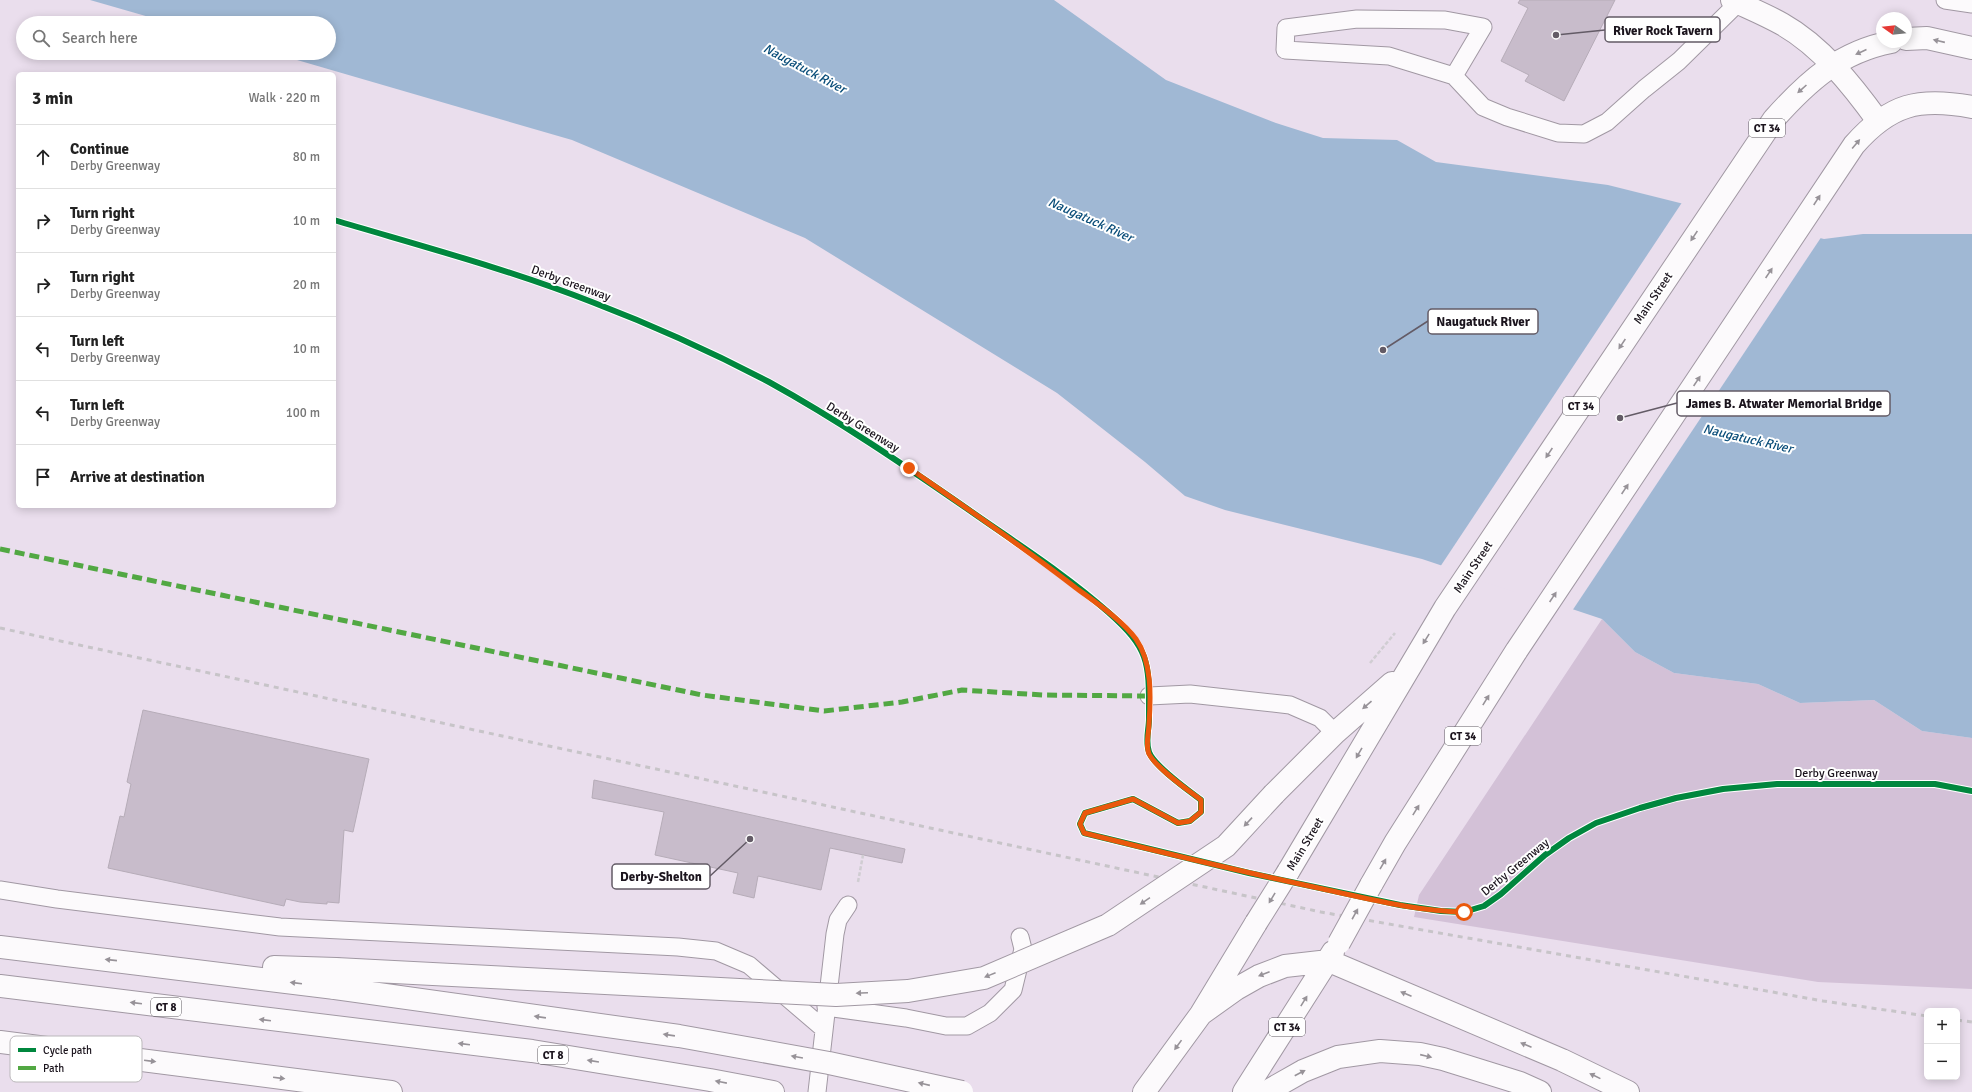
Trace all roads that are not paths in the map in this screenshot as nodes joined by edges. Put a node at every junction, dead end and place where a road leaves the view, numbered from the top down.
1 (1945, 0) edge
2 (1735, 1) edge
3 (1972, 4) edge
4 (1912, 39) edge
5 (1876, 45) edge
6 (1972, 48) edge
7 (1832, 64) junction
8 (1454, 76) junction
9 (1972, 107) edge
10 (1878, 121) junction
11 (1406, 671) junction
12 (1149, 696) dead end
13 (1335, 733) junction
14 (0, 890) edge
15 (848, 905) dead end
16 (1020, 937) dead end
17 (0, 947) edge
18 (1334, 952) junction
19 (336, 978) junction
20 (0, 986) edge
21 (826, 1007) junction
22 (1201, 1014) junction
23 (824, 1029) junction
24 (0, 1042) edge
25 (10, 1043) edge
26 (142, 1060) edge
27 (391, 1092) edge
28 (773, 1092) edge
29 (817, 1092) edge
30 (962, 1092) edge
31 (1144, 1092) edge
32 (1244, 1092) edge
33 (1266, 1092) edge
34 (1540, 1092) edge
35 (1628, 1092) edge

1 - 3 lane
2 - 7 main road
2 - 8 lane
6 -> 4 main road
5 -> 7 main road, CT 34
7 - 10 main road
7 -> 11 main road, Main Street / CT 34
8 - 8 lane
9 - 10 main road
18 -> 10 main road, CT 34, bridge
11 -> 13 main road
11 -> 22 main road, Main Street / CT 34, bridge
12 - 13 lane
13 -> 19 main road, bridge
14 - 23 lane
15 - 21 lane
16 - 21 lane
19 -> 17 main road
18 -> 22 main road
32 -> 18 main road, CT 34
35 -> 18 main road
30 -> 19 main road, bridge
28 -> 20 main road, CT 8
21 - 23 lane
22 -> 31 main road, Main Street / CT 34
23 - 29 lane
24 -> 25 main road
26 -> 27 main road
33 -> 34 main road

